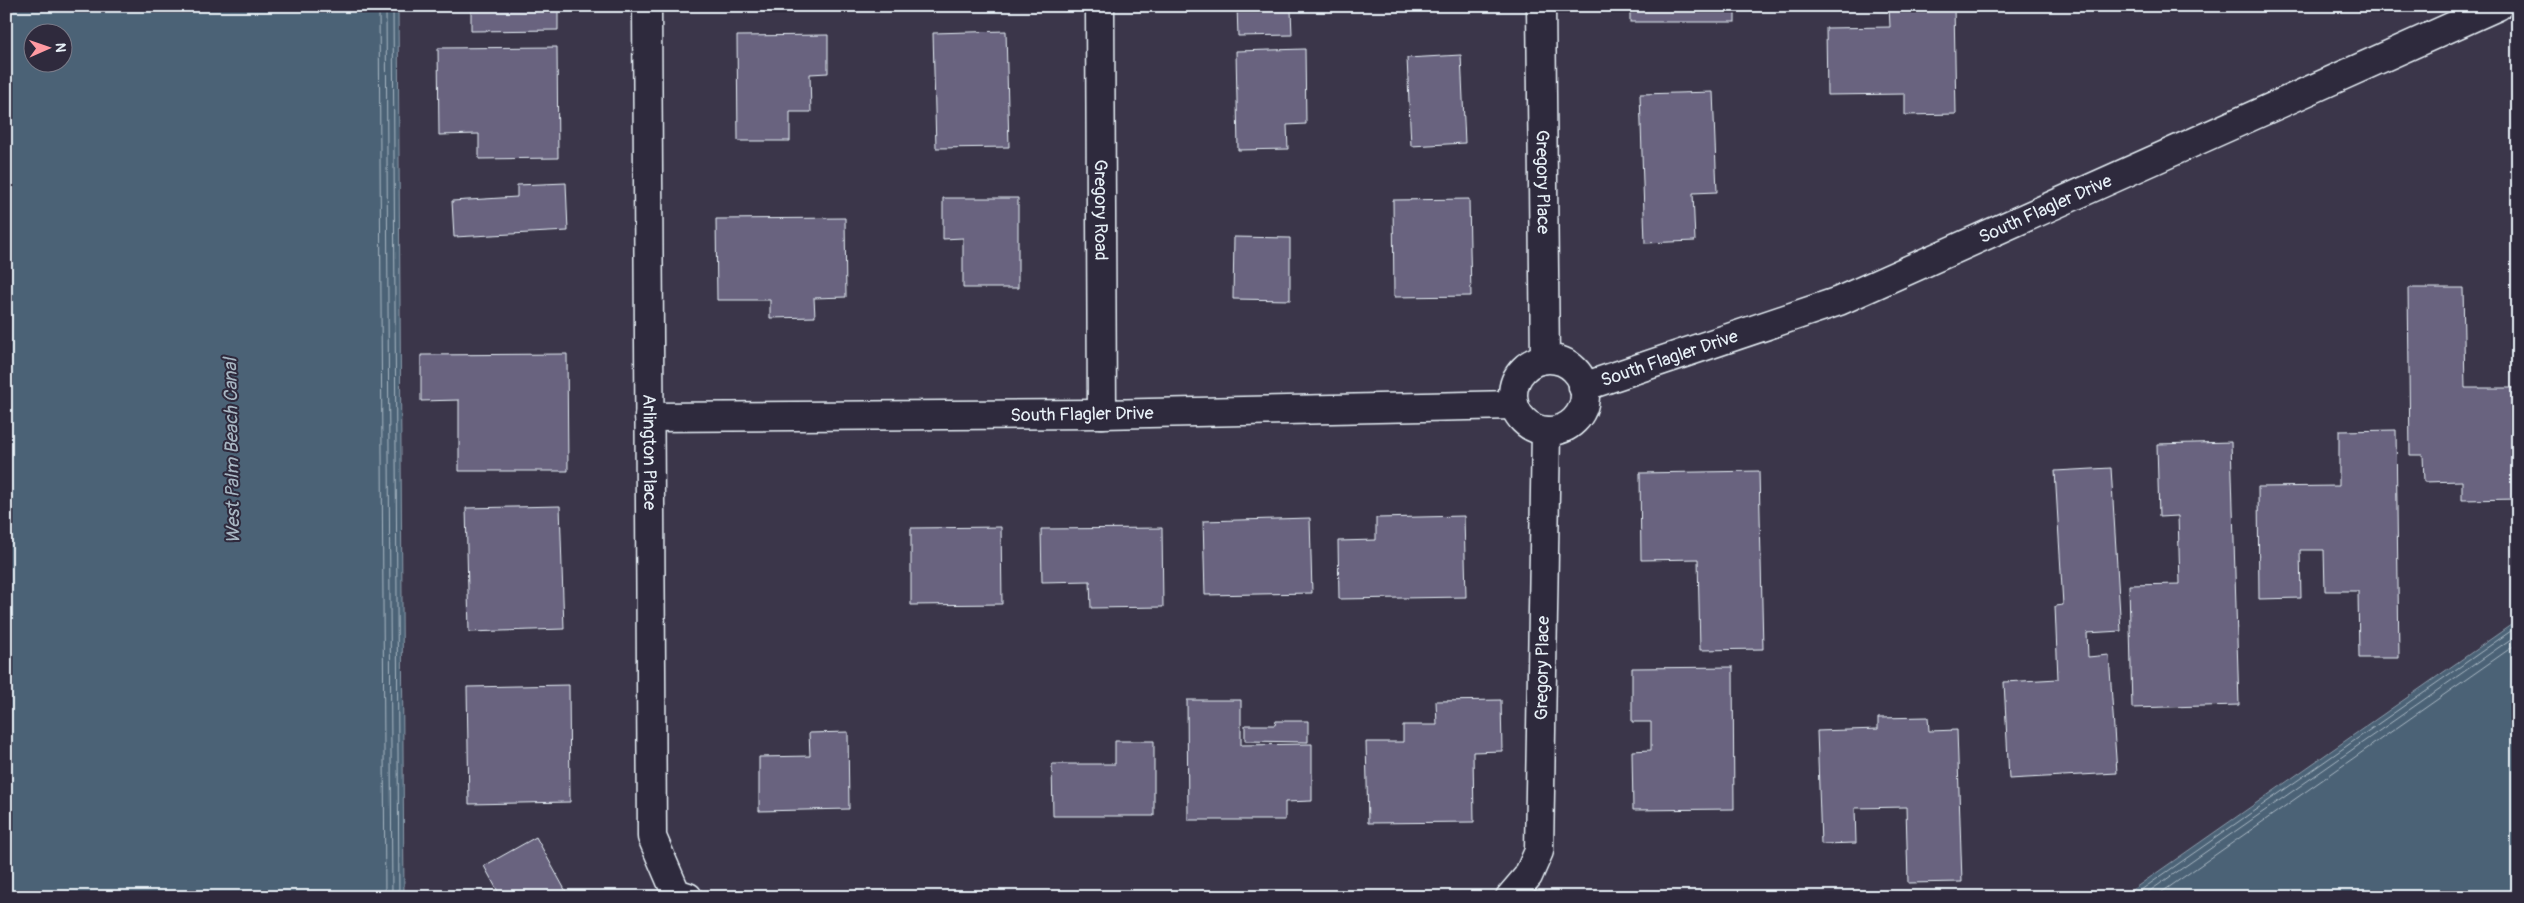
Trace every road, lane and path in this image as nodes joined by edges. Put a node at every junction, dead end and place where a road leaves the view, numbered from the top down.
1 (647, 6) edge
2 (1100, 6) edge
3 (1542, 6) edge
4 (2498, 6) edge
5 (1545, 359) junction
6 (1584, 387) junction
7 (1514, 405) junction
8 (1102, 414) junction
9 (649, 417) junction
10 (1546, 430) junction
11 (682, 895) edge
12 (1510, 897) edge

1 - 9 street, Arlington Place
2 - 8 street, Gregory Road
3 - 5 street, Gregory Place
4 - 6 street, South Flagler Drive
5 - 6 street
5 - 7 street
6 - 10 street
7 - 8 street, South Flagler Drive
7 - 10 street
8 - 9 street, South Flagler Drive
9 - 11 street, Arlington Place
10 - 12 street, Gregory Place

